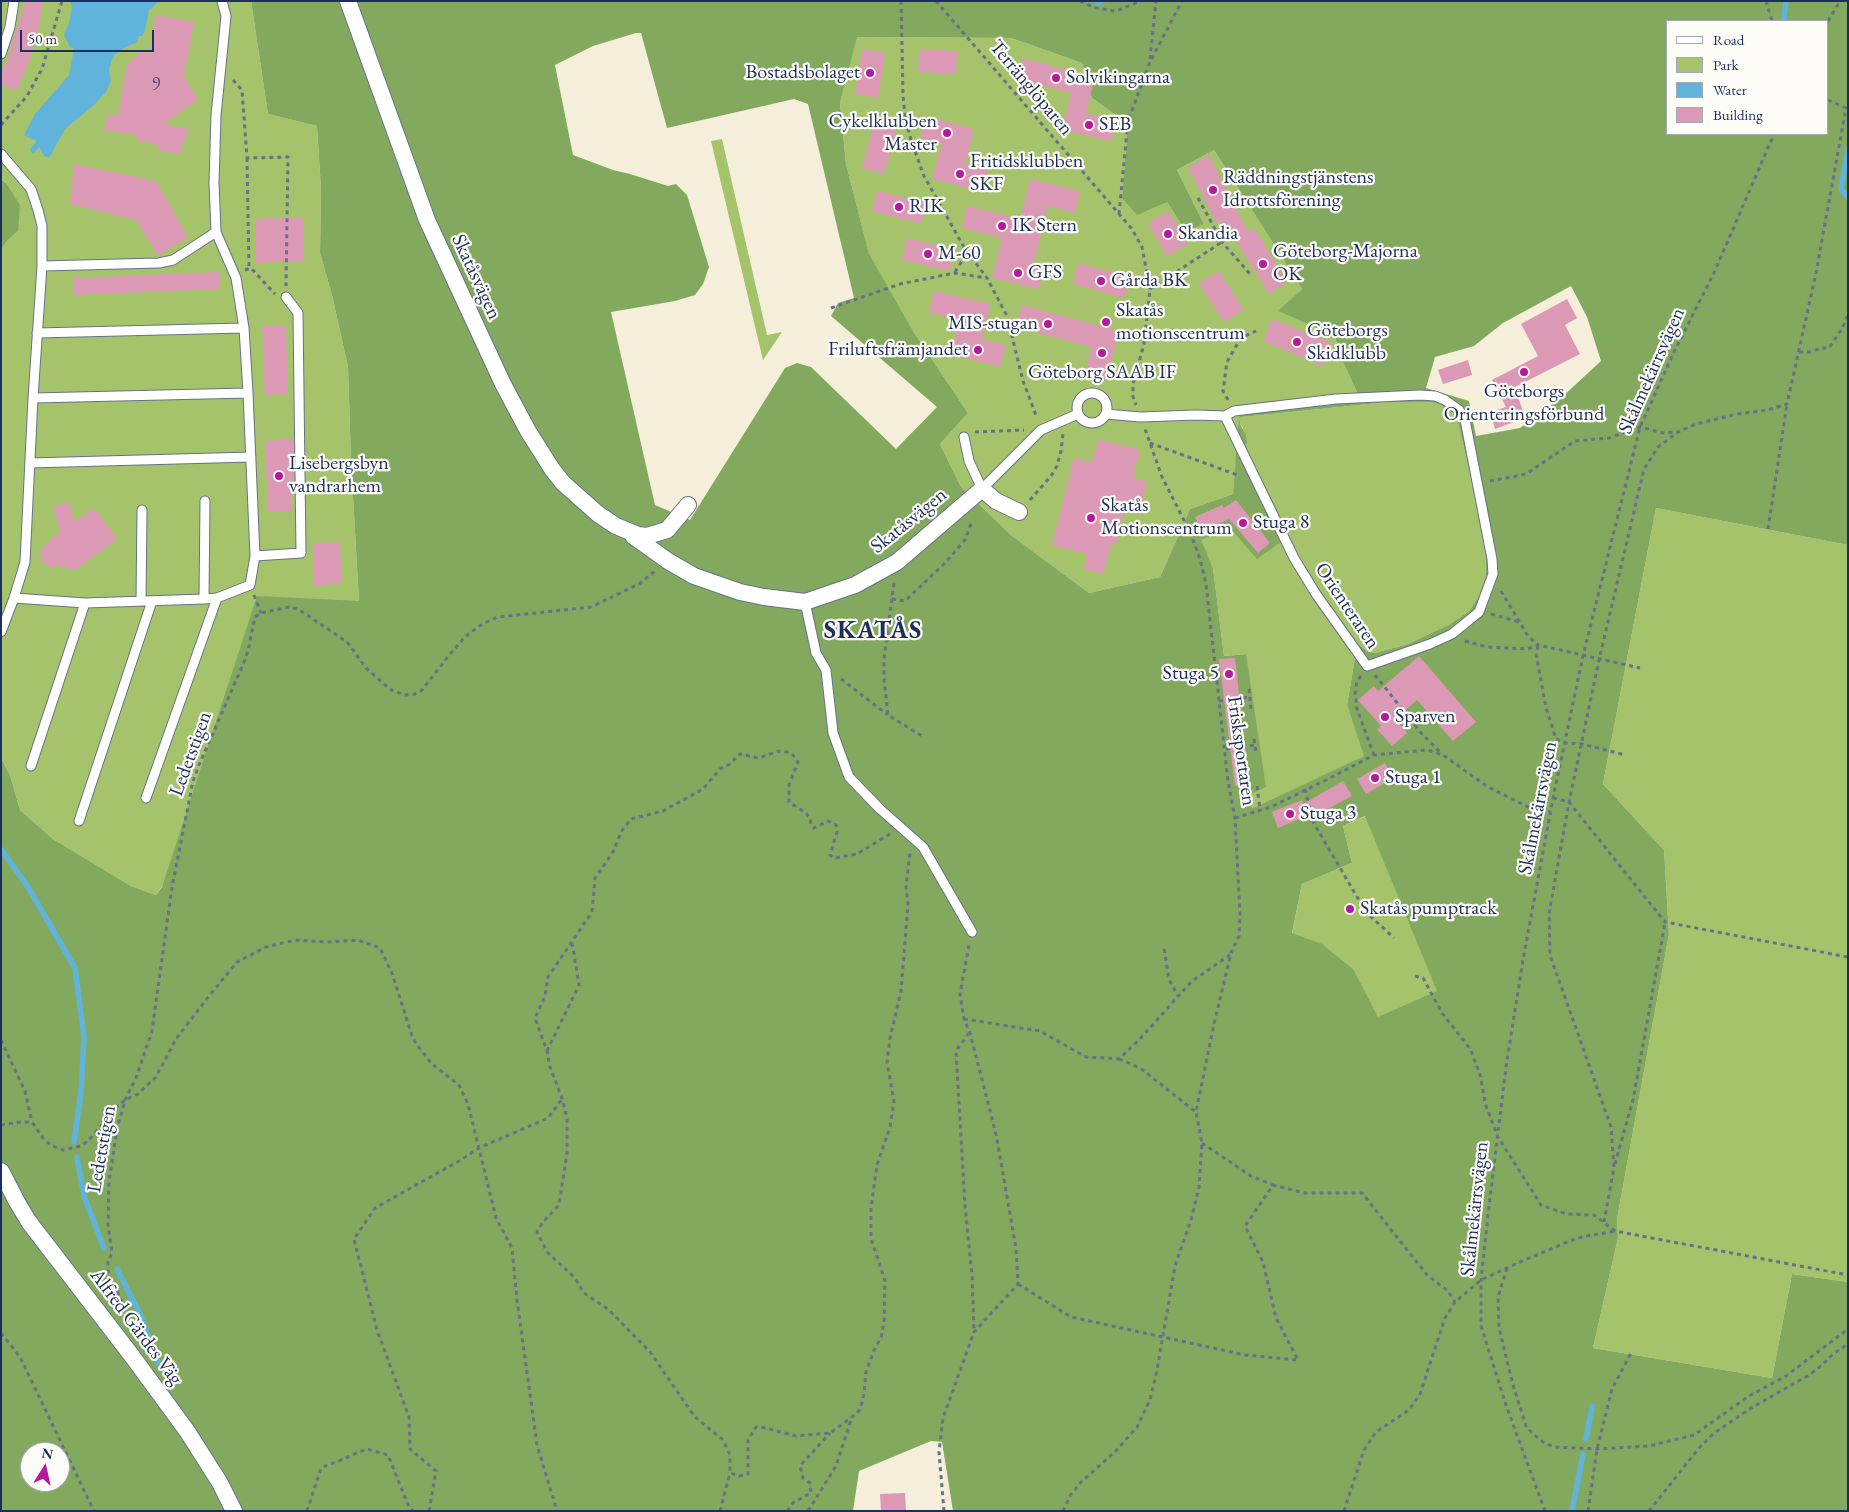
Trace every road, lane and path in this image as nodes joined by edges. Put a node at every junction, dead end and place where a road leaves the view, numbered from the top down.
1 (14, 1) edge
2 (62, 1) edge
3 (222, 1) edge
4 (348, 1) edge
5 (901, 1) edge
6 (936, 1) edge
7 (1080, 1) edge
8 (1141, 1) edge
9 (1156, 1) edge
10 (1182, 1) edge
11 (1766, 1) edge
12 (1840, 1) edge
13 (1772, 20) edge
14 (1829, 20) edge
15 (1, 54) edge
16 (1150, 62) junction
17 (220, 76) junction
18 (1829, 100) edge
19 (1847, 108) edge
20 (1, 125) edge
21 (1774, 135) edge
22 (1, 154) edge
23 (247, 158) junction
24 (1198, 198) dead end
25 (1119, 214) junction
26 (216, 232) junction
27 (1222, 242) junction
28 (968, 252) junction
29 (42, 266) junction
30 (249, 269) junction
31 (233, 273) junction
32 (955, 273) junction
33 (1250, 274) dead end
34 (987, 278) junction
35 (1150, 289) junction
36 (286, 298) junction
37 (831, 308) dead end
38 (1848, 315) edge
39 (244, 328) junction
40 (1256, 331) dead end
41 (37, 333) junction
42 (1799, 352) junction
43 (248, 393) junction
44 (33, 398) junction
45 (1788, 404) junction
46 (1234, 411) junction
47 (1078, 414) junction
48 (1106, 414) junction
49 (1226, 416) junction
50 (1140, 417) junction
51 (1064, 421) junction
52 (1640, 428) junction
53 (984, 430) dead end
54 (1041, 430) junction
55 (1678, 432) junction
56 (964, 437) dead end
57 (1150, 442) junction
58 (251, 457) junction
59 (30, 463) junction
60 (1257, 483) junction
61 (1477, 483) junction
62 (1043, 486) dead end
63 (977, 493) junction
64 (205, 501) dead end
65 (688, 505) dead end
66 (142, 510) dead end
67 (1018, 512) dead end
68 (1768, 529) dead end
69 (627, 532) junction
70 (256, 556) junction
71 (897, 562) junction
72 (659, 567) dead end
73 (1493, 574) junction
74 (250, 585) junction
75 (14, 598) junction
76 (217, 598) junction
77 (204, 599) junction
78 (892, 599) junction
79 (142, 601) junction
80 (152, 601) junction
81 (85, 602) junction
82 (805, 602) junction
83 (1478, 612) junction
84 (262, 613) junction
85 (1520, 622) junction
86 (1, 632) edge
87 (1452, 634) junction
88 (1538, 645) junction
89 (1583, 656) junction
90 (1599, 660) junction
91 (1367, 666) junction
92 (1640, 668) dead end
93 (826, 670) junction
94 (1249, 689) dead end
95 (1249, 697) junction
96 (1219, 701) junction
97 (1251, 709) dead end
98 (888, 715) junction
99 (922, 736) dead end
100 (1254, 738) dead end
101 (1566, 743) junction
102 (1582, 744) junction
103 (1255, 745) junction
104 (1225, 749) junction
105 (1256, 753) dead end
106 (1374, 755) junction
107 (1442, 755) junction
108 (1625, 755) dead end
109 (30, 766) dead end
110 (1257, 786) dead end
111 (1306, 789) junction
112 (146, 798) dead end
113 (1553, 798) junction
114 (1569, 802) junction
115 (1260, 810) junction
116 (1551, 812) junction
117 (1235, 818) junction
118 (79, 821) dead end
119 (902, 828) junction
120 (912, 837) junction
121 (1665, 922) junction
122 (972, 932) joint
123 (1394, 938) dead end
124 (572, 942) junction
125 (1164, 949) dead end
126 (1231, 953) junction
127 (1848, 957) edge
128 (1415, 976) dead end
129 (1178, 996) junction
130 (964, 1020) junction
131 (970, 1033) junction
132 (1, 1040) edge
133 (547, 1051) junction
134 (1119, 1059) junction
135 (562, 1098) junction
136 (125, 1100) junction
137 (1196, 1112) junction
138 (32, 1122) junction
139 (1, 1125) edge
140 (1498, 1137) junction
141 (1202, 1143) junction
142 (479, 1148) junction
143 (1614, 1166) junction
144 (1, 1171) edge
145 (1273, 1185) junction
146 (1604, 1222) junction
147 (1615, 1231) junction
148 (1507, 1268) junction
149 (1848, 1275) edge
150 (1481, 1280) junction
151 (1018, 1284) junction
152 (1455, 1302) junction
153 (1848, 1329) edge
154 (136, 1332) dead end
155 (974, 1332) junction
156 (1, 1333) edge
157 (1163, 1336) junction
158 (1848, 1344) edge
159 (1630, 1353) dead end
160 (852, 1417) junction
161 (830, 1433) junction
162 (1597, 1449) junction
163 (730, 1473) junction
164 (94, 1511) edge
165 (234, 1511) edge
166 (307, 1511) edge
167 (413, 1511) edge
168 (429, 1511) edge
169 (557, 1511) edge
170 (720, 1511) edge
171 (787, 1511) edge
172 (808, 1511) edge
173 (944, 1511) edge
174 (1063, 1511) edge
175 (1344, 1511) edge
176 (1545, 1511) edge
177 (1588, 1511) edge
178 (1649, 1511) edge

1 - 15 lane
2 - 20 path
3 - 17 lane
4 - 69 street, Skatåsvägen
5 - 28 path
6 - 25 path, Terränglöparen
7 - 8 path
9 - 16 path
10 - 16 path
11 - 13 path
12 - 14 path
16 - 25 path
17 - 23 path
17 - 26 lane
18 - 19 path
19 - 42 path
21 - 52 path, Skålmekärrsvägen
22 - 29 lane
23 - 30 path
23 - 36 path
24 - 27 path
25 - 35 path, Terränglöparen
26 - 29 lane
26 - 31 lane
27 - 33 path
27 - 35 path
28 - 32 path
28 - 34 path
29 - 41 lane
30 - 31 path
30 - 36 path
31 - 39 lane
32 - 34 path
32 - 37 path
34 - 54 path
35 - 50 path, Terränglöparen
36 - 70 lane
38 - 42 path
39 - 41 lane
39 - 43 lane
40 - 46 path
41 - 44 lane
42 - 45 path
43 - 44 lane
43 - 58 lane
44 - 59 lane
45 - 55 path
45 - 68 path
46 - 49 lane, Orienteraren
46 - 61 lane, Orienteraren
47 - 48 lane
47 - 48 lane
47 - 51 lane
48 - 50 lane
49 - 50 lane
49 - 60 lane, Orienteraren
50 - 57 path, Frisksportaren
51 - 54 lane
51 - 62 path
52 - 55 path
52 - 61 path
52 - 89 path, Skålmekärrsvägen
53 - 54 path
54 - 63 lane
55 - 90 path
56 - 63 lane
57 - 60 path
57 - 96 path, Frisksportaren
58 - 59 lane
58 - 70 lane
59 - 75 lane
60 - 91 lane, Orienteraren
61 - 73 lane, Orienteraren
63 - 67 street
63 - 71 street, Skatåsvägen
63 - 78 path
64 - 77 lane
65 - 69 street, Skatåsvägen
66 - 79 lane
69 - 82 street, Skatåsvägen
70 - 74 lane
71 - 78 path
71 - 82 street, Skatåsvägen
72 - 84 path
73 - 83 lane, Orienteraren
73 - 85 path
74 - 76 lane
74 - 84 path
75 - 81 lane
75 - 86 lane
76 - 77 lane
76 - 112 lane
77 - 80 lane
78 - 98 path
79 - 80 lane
79 - 81 lane
80 - 118 lane
81 - 109 lane
82 - 93 lane
83 - 85 path
83 - 87 lane, Orienteraren
84 - 136 path, Ledetstigen
85 - 88 path
87 - 88 path
87 - 91 lane, Orienteraren
88 - 89 path
88 - 101 path
89 - 90 path
89 - 101 path, Skålmekärrsvägen
90 - 92 path
90 - 102 path
91 - 106 path
91 - 107 path
93 - 98 path
93 - 119 lane
94 - 95 path
95 - 96 path
95 - 97 path
96 - 104 path, Frisksportaren
98 - 99 path
100 - 103 path
101 - 102 path
101 - 113 path, Skålmekärrsvägen
102 - 108 path
102 - 114 path
103 - 104 path
103 - 105 path
104 - 117 path, Frisksportaren
106 - 107 path, Frisksportaren
106 - 111 path, Frisksportaren
107 - 116 path, Frisksportaren
110 - 115 path
111 - 115 path, Frisksportaren
111 - 123 path
113 - 114 path
113 - 116 path, Skålmekärrsvägen
114 - 121 path
114 - 143 path
115 - 117 path, Frisksportaren
116 - 140 path, Skålmekärrsvägen
117 - 126 path
119 - 120 lane
119 - 124 path
120 - 122 lane
120 - 160 path
121 - 127 path
121 - 143 path
122 - 130 path
124 - 133 path
124 - 133 path
125 - 129 path
126 - 129 path
126 - 137 path
128 - 140 path
129 - 134 path
130 - 131 path
130 - 134 path
131 - 151 path
131 - 155 path
132 - 138 path
133 - 135 path
134 - 137 path
135 - 142 path
135 - 163 path
136 - 138 path
136 - 142 path
136 - 154 path, Ledetstigen
137 - 141 path
138 - 139 path
140 - 146 path
140 - 150 path, Skålmekärrsvägen
141 - 145 path
141 - 157 path
142 - 168 path
142 - 169 path
143 - 146 path
144 - 165 street, Alfred Gärdes Väg
145 - 152 path
145 - 157 path
146 - 147 path
147 - 148 path
147 - 149 path
148 - 150 path
148 - 162 path
150 - 152 path
150 - 176 path, Skålmekärrsvägen
151 - 155 path
151 - 157 path
152 - 175 path
153 - 162 path
155 - 173 path
156 - 164 path
157 - 174 path
158 - 178 path
159 - 162 path
160 - 161 path
160 - 172 path
161 - 163 path
161 - 171 path
162 - 177 path
163 - 170 path
166 - 167 path

